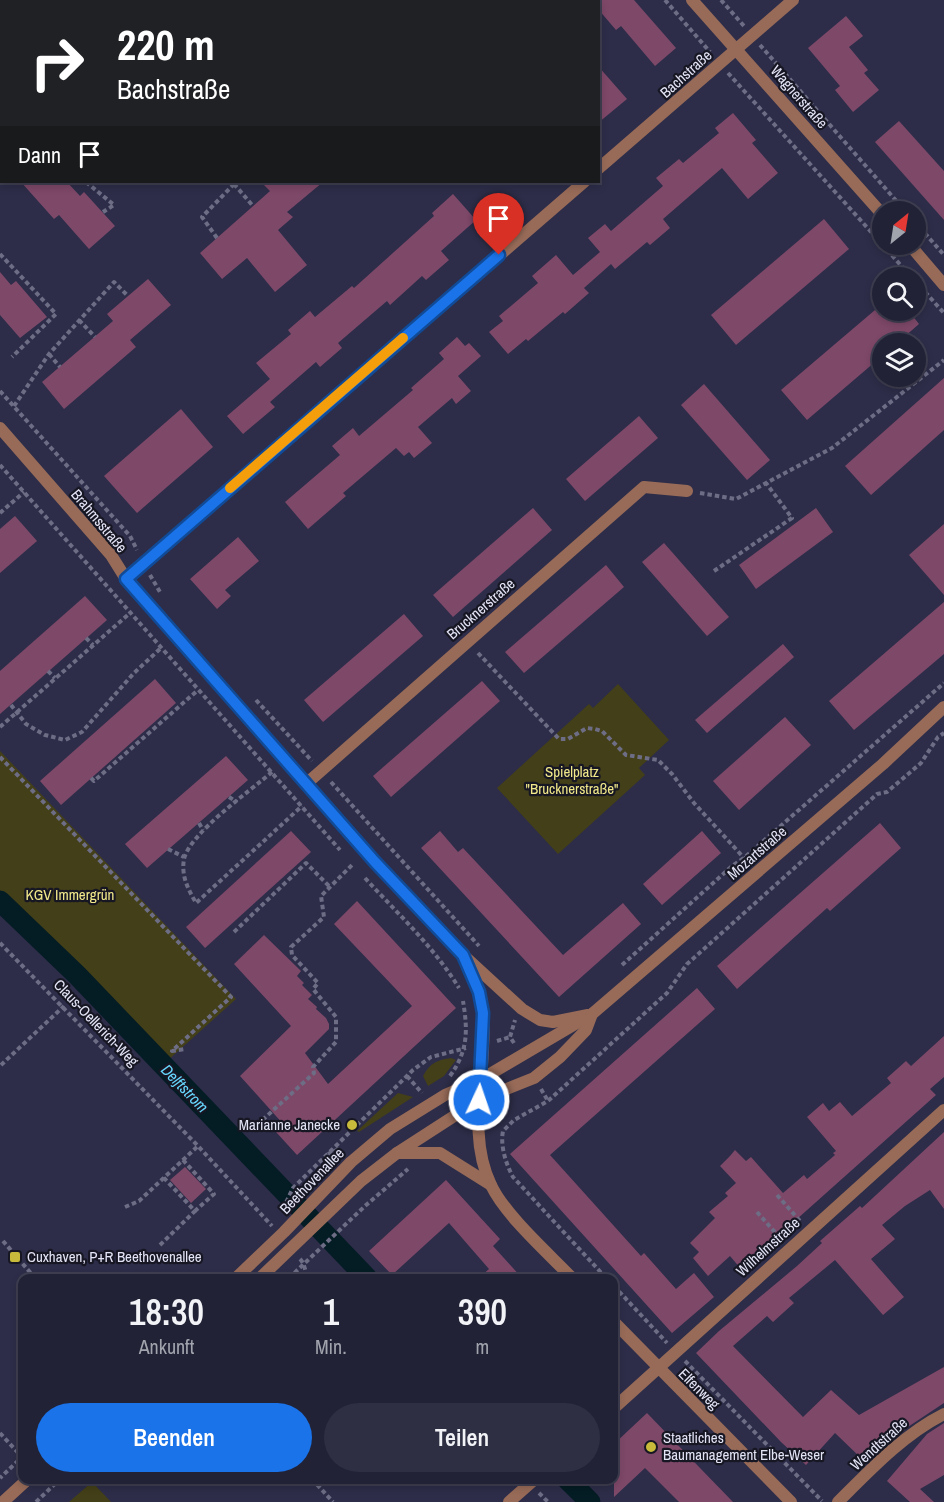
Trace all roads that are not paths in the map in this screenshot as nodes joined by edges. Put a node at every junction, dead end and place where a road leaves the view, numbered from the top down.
1 (692, 0) edge
2 (793, 0) edge
3 (736, 49) junction
4 (600, 167) edge
5 (583, 183) edge
6 (872, 203) edge
7 (918, 255) edge
8 (944, 285) edge
9 (0, 428) edge
10 (687, 492) road end
11 (126, 579) junction
12 (942, 710) edge
13 (306, 784) junction
14 (463, 955) junction
15 (592, 1014) junction
16 (480, 1080) junction
17 (479, 1100) junction
18 (944, 1110) edge
19 (397, 1153) junction
20 (491, 1185) junction
21 (240, 1274) edge
22 (264, 1274) edge
23 (568, 1274) edge
24 (618, 1326) edge
25 (657, 1368) junction
26 (618, 1404) edge
27 (944, 1414) edge
28 (23, 1484) edge
29 (529, 1484) edge
30 (3, 1502) edge
31 (509, 1502) edge
32 (790, 1502) edge
33 (838, 1502) edge

1 - 3 street, Wagnerstraße
2 - 3 street, Bachstraße
3 - 4 street, Bachstraße
3 - 6 street, Wagnerstraße
5 - 11 street
7 - 8 street
9 - 11 street, Brahmsstraße
10 - 13 street, Brucknerstraße
11 - 13 street, Brahmsstraße
12 - 15 street, Mozartstraße
13 - 14 street, Brahmsstraße
14 - 15 street, Brahmsstraße
14 - 16 street, Brahmsstraße
15 - 16 street, Mozartstraße
15 - 17 street, Mozartstraße
16 - 17 street, Brahmsstraße
16 - 21 street, Beethovenallee
17 - 19 street
17 - 20 street
18 - 25 street, Wilhelmstraße
19 - 20 street
19 - 22 street
20 - 23 street
24 - 25 street, Elfenweg
25 - 26 street, Wilhelmstraße
25 - 32 street, Elfenweg
27 - 33 street, Wendtstraße
28 - 30 street
29 - 31 street

